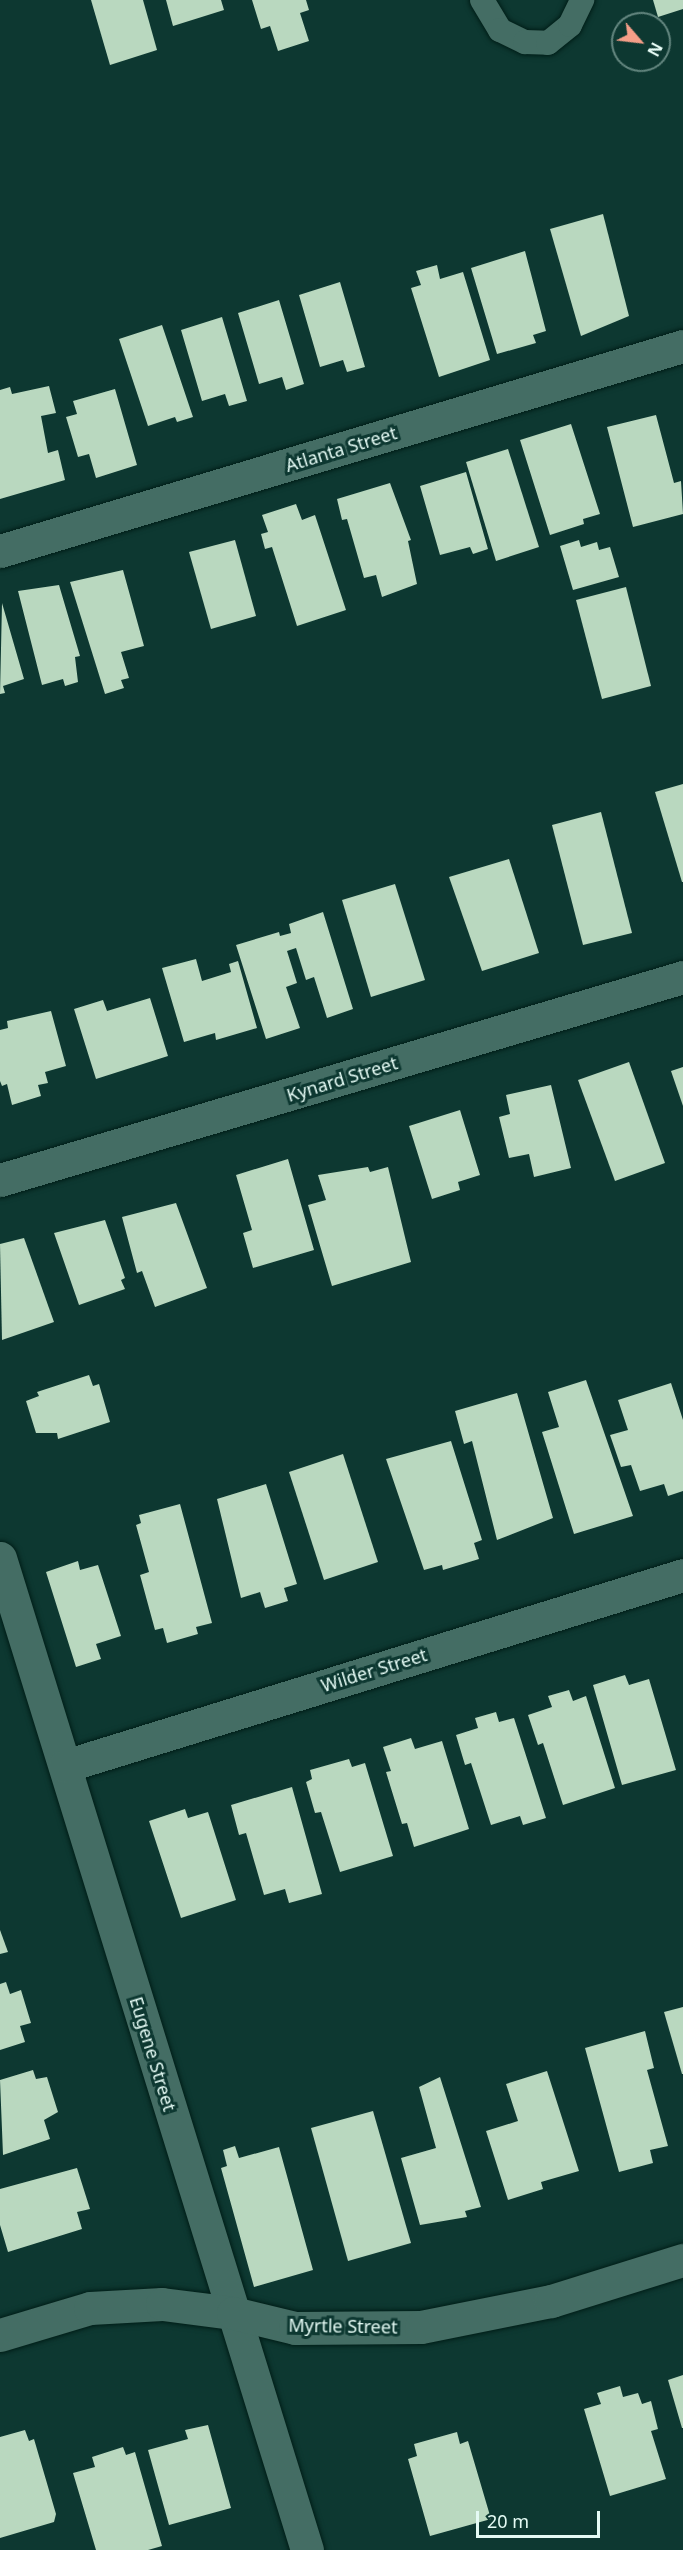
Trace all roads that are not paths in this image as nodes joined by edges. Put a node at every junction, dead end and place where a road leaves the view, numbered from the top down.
1 (482, 0) edge
2 (582, 0) edge
3 (683, 346) edge
4 (0, 551) edge
5 (683, 977) edge
6 (0, 1180) edge
7 (0, 1558) edge
8 (683, 1575) edge
9 (65, 1766) junction
10 (683, 2260) edge
11 (233, 2313) junction
12 (0, 2335) edge
13 (307, 2550) edge

1 - 2 lane
3 - 4 street, Atlanta Street
5 - 6 street, Kynard Street
7 - 9 street, Eugene Street
8 - 9 street, Wilder Street
9 - 11 street, Eugene Street
10 - 11 street, Myrtle Street
11 - 12 street, Myrtle Street
11 - 13 street, Eugene Street

